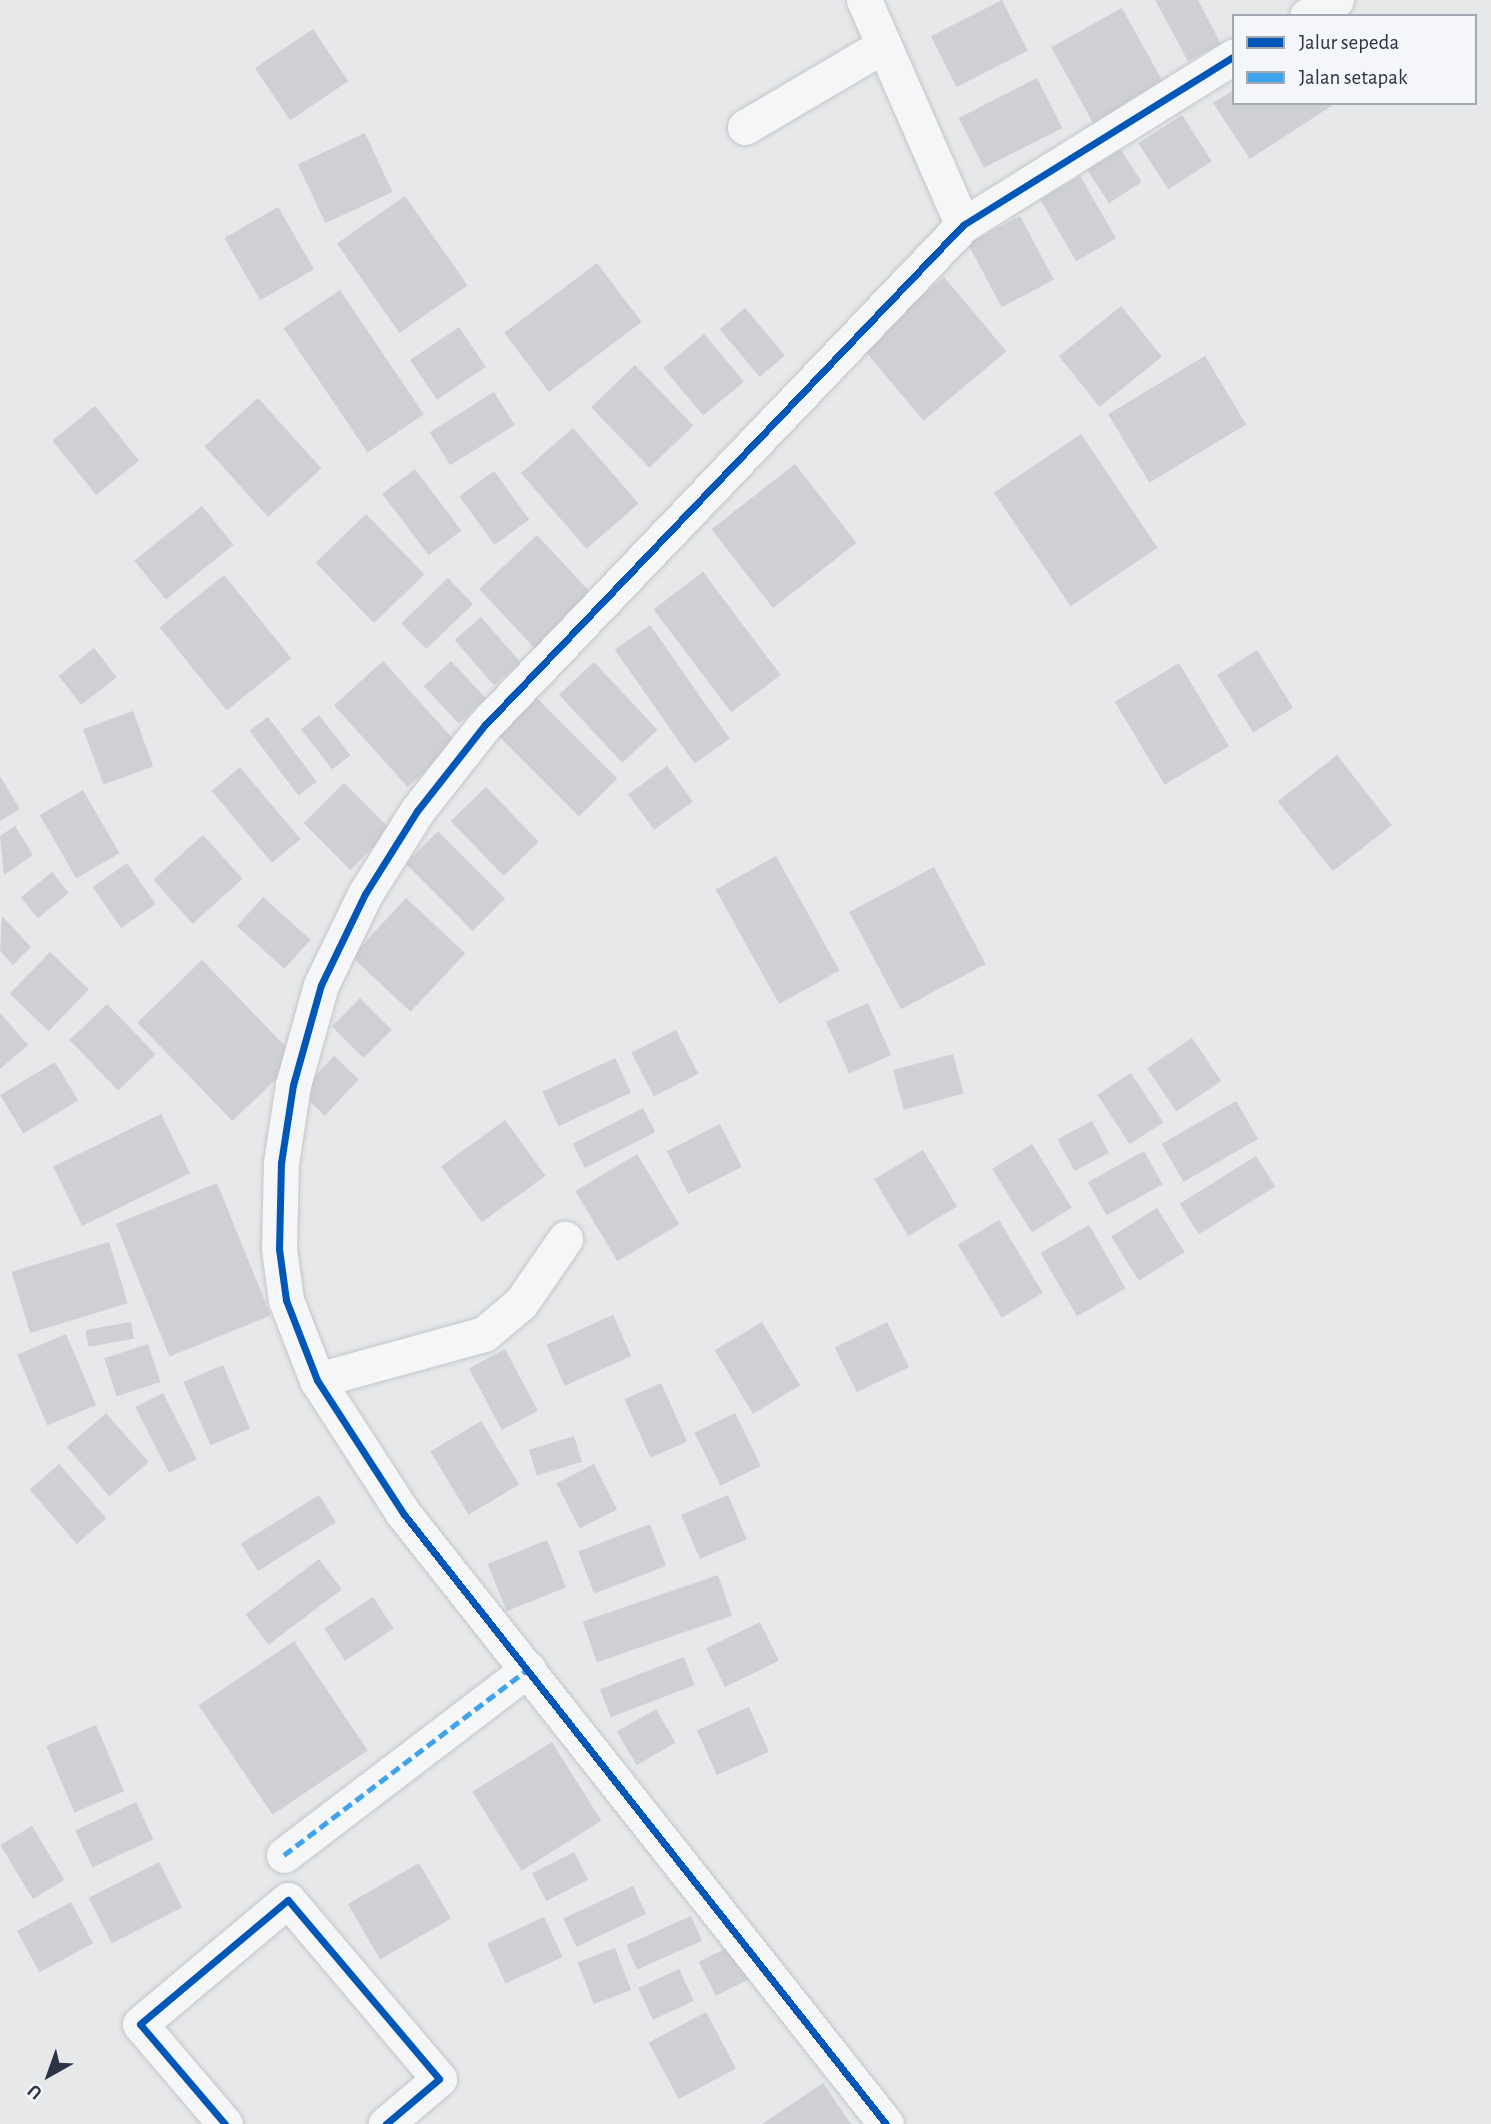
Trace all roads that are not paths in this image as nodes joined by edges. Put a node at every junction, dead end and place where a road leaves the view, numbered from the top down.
1 (864, 0) edge
2 (1336, 0) edge
3 (1311, 14) edge
4 (884, 45) junction
5 (1232, 57) edge
6 (745, 127) dead end
7 (963, 225) junction
8 (565, 1239) dead end
9 (317, 1380) junction
10 (528, 1669) junction
11 (284, 1855) dead end
12 (225, 2124) edge
13 (386, 2124) edge
14 (886, 2124) edge

1 - 4 street
2 - 3 street
4 - 6 street
4 - 7 street
5 - 7 street
7 - 9 street
8 - 9 street
9 - 10 street
10 - 11 street
10 - 14 street
12 - 13 street

